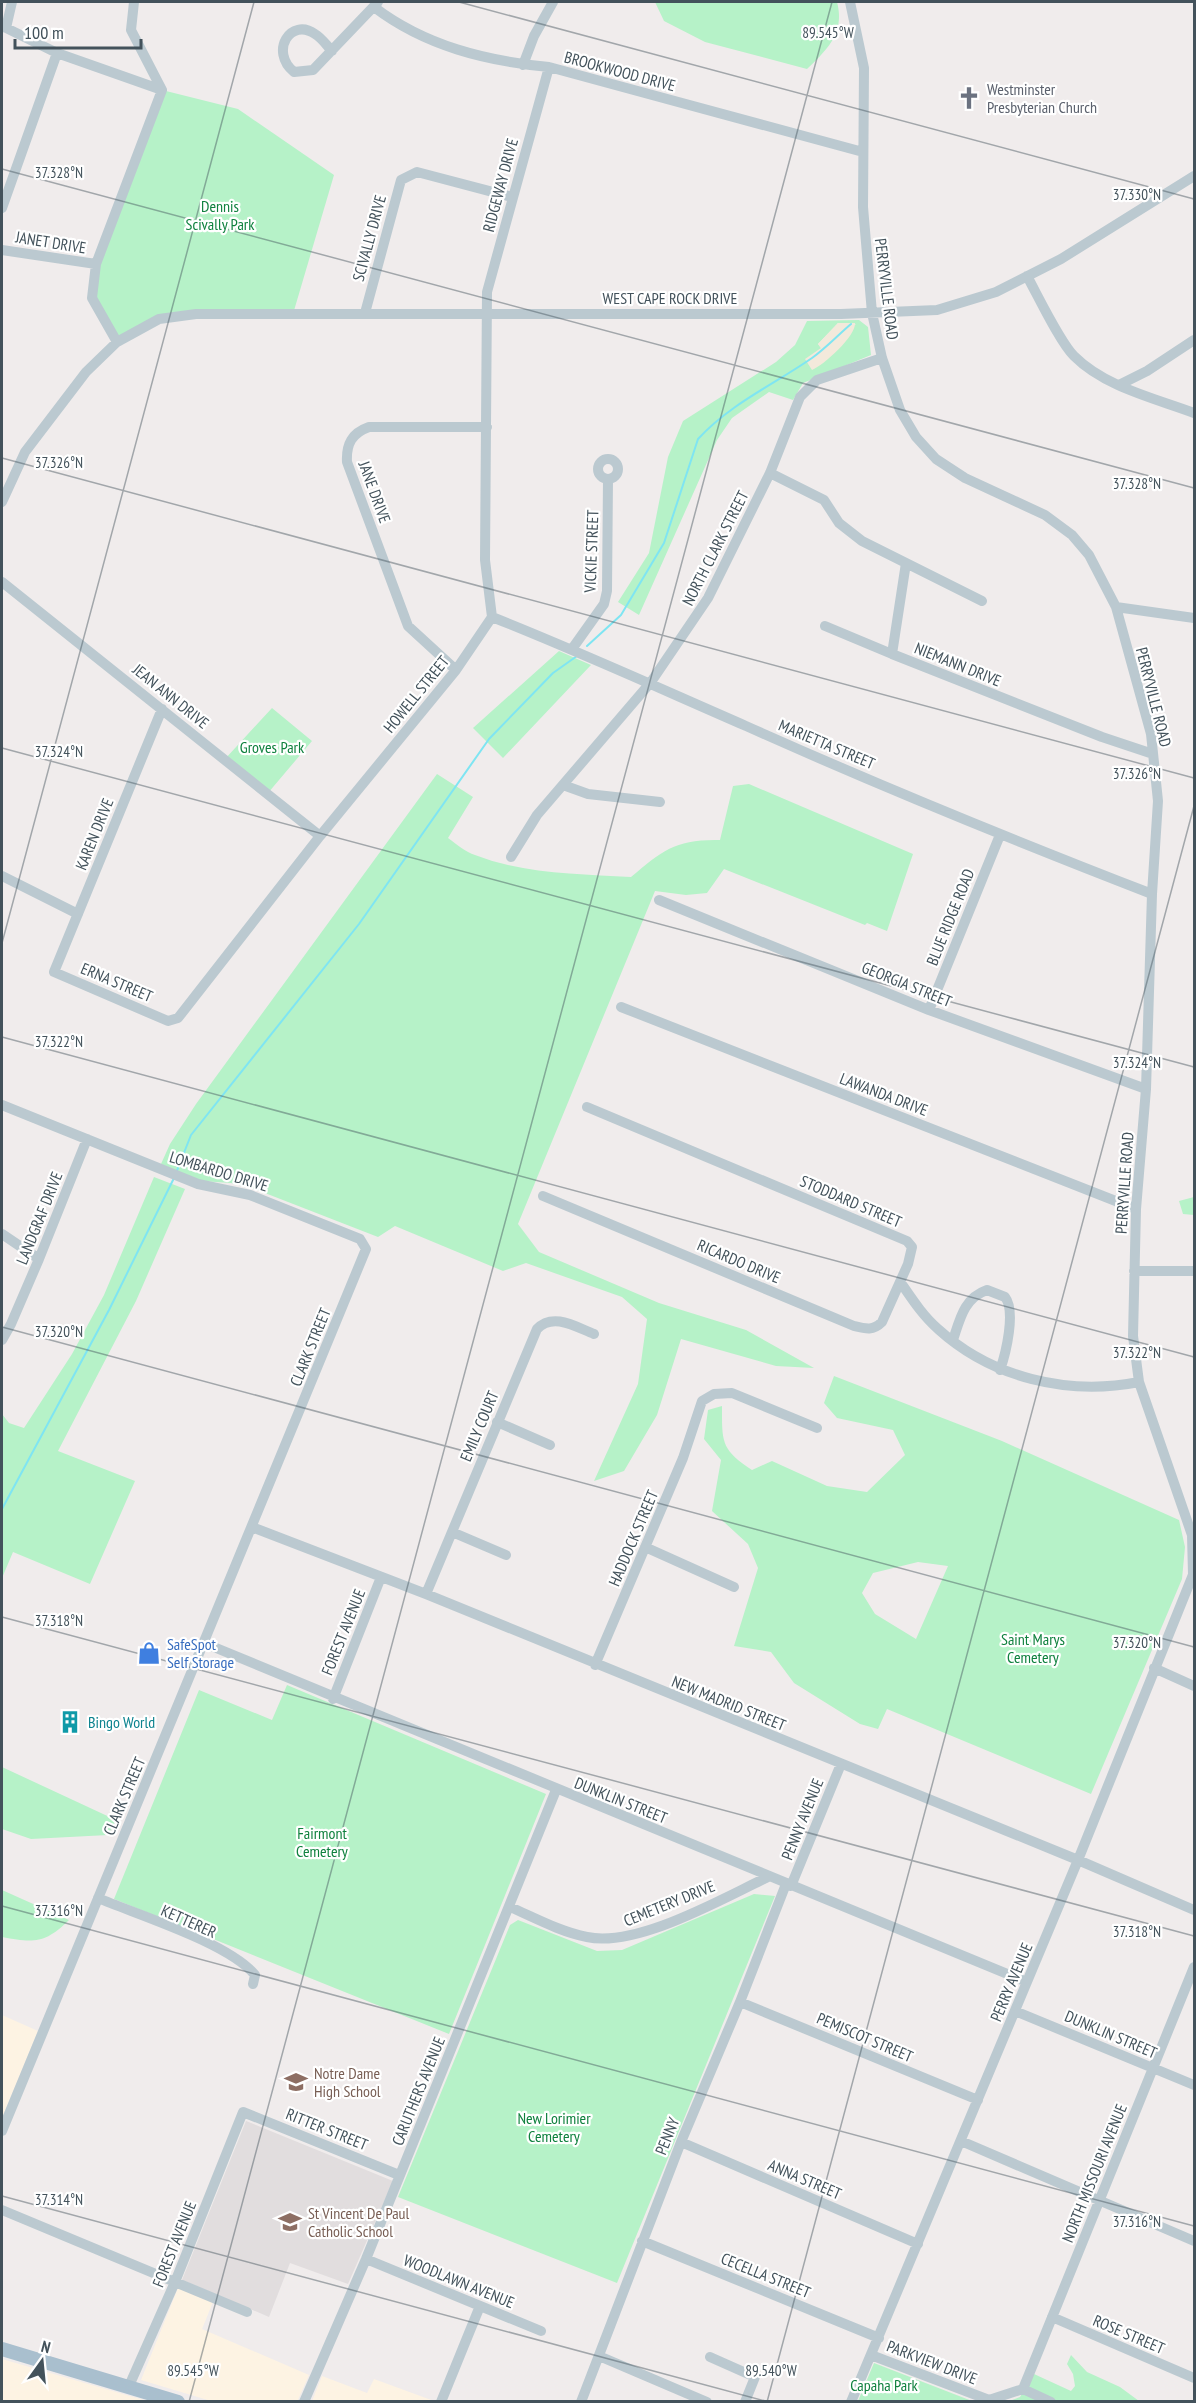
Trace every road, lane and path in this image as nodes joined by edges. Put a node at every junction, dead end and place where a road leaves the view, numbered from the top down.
1 (12, 2) edge
2 (134, 2) edge
3 (554, 2) edge
4 (850, 2) edge
5 (376, 4) edge
6 (4, 27) edge
7 (332, 51) junction
8 (57, 53) junction
9 (523, 64) junction
10 (549, 67) junction
11 (162, 90) junction
12 (863, 152) junction
13 (1194, 176) edge
14 (512, 197) junction
15 (2, 208) edge
16 (2, 250) edge
17 (96, 264) junction
18 (1027, 276) junction
19 (365, 313) junction
20 (487, 313) junction
21 (872, 313) junction
22 (1194, 340) edge
23 (117, 342) junction
24 (882, 358) junction
25 (1119, 385) junction
26 (1194, 412) edge
27 (487, 427) junction
28 (770, 474) junction
29 (608, 479) dead end
30 (2, 502) edge
31 (906, 563) junction
32 (2, 582) edge
33 (982, 601) dead end
34 (1116, 607) junction
35 (492, 617) junction
36 (1194, 618) edge
37 (825, 626) dead end
38 (572, 649) junction
39 (892, 654) junction
40 (456, 670) junction
41 (651, 682) junction
42 (162, 709) junction
43 (1153, 754) junction
44 (563, 785) junction
45 (660, 802) dead end
46 (1000, 835) junction
47 (320, 836) junction
48 (511, 857) dead end
49 (2, 876) edge
50 (1152, 894) junction
51 (659, 900) dead end
52 (78, 914) junction
53 (54, 972) joint
54 (621, 1007) dead end
55 (929, 1010) junction
56 (168, 1021) joint
57 (1146, 1089) junction
58 (2, 1105) edge
59 (587, 1107) dead end
60 (87, 1139) junction
61 (543, 1196) dead end
62 (1136, 1209) junction
63 (2, 1234) edge
64 (39, 1259) junction
65 (1134, 1271) junction
66 (1194, 1271) edge
67 (357, 1272) joint
68 (901, 1283) junction
69 (594, 1334) dead end
70 (2, 1340) edge
71 (952, 1341) junction
72 (1000, 1370) junction
73 (1139, 1382) junction
74 (497, 1422) junction
75 (817, 1428) dead end
76 (550, 1445) dead end
77 (252, 1527) junction
78 (452, 1532) junction
79 (645, 1547) junction
80 (506, 1555) dead end
81 (1194, 1573) edge
82 (381, 1577) junction
83 (734, 1587) dead end
84 (426, 1594) junction
85 (204, 1643) junction
86 (595, 1665) junction
87 (1154, 1668) junction
88 (1194, 1686) edge
89 (333, 1698) junction
90 (841, 1764) junction
91 (556, 1790) junction
92 (1078, 1860) junction
93 (768, 1877) junction
94 (788, 1885) junction
95 (98, 1898) junction
96 (510, 1907) junction
97 (1194, 1910) edge
98 (1194, 1968) edge
99 (1027, 1982) junction
100 (253, 1984) dead end
101 (740, 2002) junction
102 (1015, 2011) junction
103 (1153, 2068) junction
104 (1194, 2085) edge
105 (978, 2100) junction
106 (243, 2112) joint
107 (2, 2132) edge
108 (961, 2141) junction
109 (681, 2142) junction
110 (399, 2175) junction
111 (1099, 2200) junction
112 (2, 2210) edge
113 (642, 2241) junction
114 (1194, 2241) edge
115 (918, 2244) junction
116 (366, 2259) junction
117 (176, 2282) junction
118 (480, 2306) junction
119 (247, 2312) dead end
120 (1052, 2317) junction
121 (541, 2331) dead end
122 (879, 2337) junction
123 (2, 2349) edge
124 (871, 2355) junction
125 (599, 2356) junction
126 (710, 2357) dead end
127 (1194, 2378) edge
128 (129, 2386) junction
129 (1023, 2389) junction
130 (178, 2402) edge
131 (304, 2402) edge
132 (441, 2402) edge
133 (581, 2402) edge
134 (707, 2402) edge
135 (745, 2402) edge
136 (851, 2402) edge
137 (1051, 2402) edge

1 - 6 street
2 - 11 street
3 - 9 street
4 - 12 street, PERRYVILLE ROAD
5 - 7 street, BROOKWOOD DRIVE
5 - 9 street, BROOKWOOD DRIVE
6 - 8 street
7 - 7 street, BROOKWOOD DRIVE
8 - 11 street
8 - 15 street
9 - 10 street, BROOKWOOD DRIVE
10 - 12 street, BROOKWOOD DRIVE
10 - 14 street, RIDGEWAY DRIVE
11 - 17 street
12 - 21 street, PERRYVILLE ROAD
13 - 18 street, WEST CAPE ROCK DRIVE
14 - 19 street, SCIVALLY DRIVE
14 - 20 street, RIDGEWAY DRIVE
16 - 17 street, JANET DRIVE
17 - 23 street
18 - 21 street, WEST CAPE ROCK DRIVE
18 - 25 street
19 - 20 street, WEST CAPE ROCK DRIVE
19 - 23 street, WEST CAPE ROCK DRIVE
20 - 21 street, WEST CAPE ROCK DRIVE
20 - 27 street
21 - 24 street, PERRYVILLE ROAD
22 - 25 street
23 - 30 street, WEST CAPE ROCK DRIVE
24 - 28 street, NORTH CLARK STREET
24 - 34 street, PERRYVILLE ROAD
25 - 26 street
27 - 35 street
27 - 40 street, JANE DRIVE
28 - 31 street
28 - 41 street, NORTH CLARK STREET
29 - 38 street, VICKIE STREET
31 - 33 street
31 - 39 street, NIEMANN DRIVE
32 - 42 street, JEAN ANN DRIVE
34 - 36 street
34 - 43 street, PERRYVILLE ROAD
35 - 38 street, MARIETTA STREET
35 - 40 street, HOWELL STREET
37 - 39 street
38 - 41 street, MARIETTA STREET
39 - 43 street, NIEMANN DRIVE
40 - 47 street, HOWELL STREET
41 - 44 street, NORTH CLARK STREET
41 - 46 street, MARIETTA STREET
42 - 47 street, JEAN ANN DRIVE
42 - 52 street, KAREN DRIVE
43 - 50 street, PERRYVILLE ROAD
44 - 45 street
44 - 48 street, NORTH CLARK STREET
46 - 50 street, MARIETTA STREET
46 - 55 street, BLUE RIDGE ROAD
47 - 56 street, HOWELL STREET
49 - 52 street
50 - 57 street, PERRYVILLE ROAD
51 - 55 street, GEORGIA STREET
52 - 53 street, KAREN DRIVE
53 - 56 street, ERNA STREET
54 - 62 street, LAWANDA DRIVE
55 - 57 street, GEORGIA STREET
57 - 62 street, PERRYVILLE ROAD
58 - 60 street, LOMBARDO DRIVE
59 - 68 street, STODDARD STREET
60 - 64 street, LANDGRAF DRIVE
60 - 67 street, LOMBARDO DRIVE
61 - 68 street, RICARDO DRIVE
62 - 65 street, PERRYVILLE ROAD
63 - 64 street
64 - 70 street, LANDGRAF DRIVE
65 - 66 street
65 - 73 street, PERRYVILLE ROAD
67 - 77 street, CLARK STREET
68 - 71 street
69 - 74 street, EMILY COURT
71 - 72 street
71 - 72 street
72 - 73 street
73 - 81 street, PERRYVILLE ROAD
74 - 76 street
74 - 78 street, EMILY COURT
75 - 79 street, HADDOCK STREET
77 - 82 street, NEW MADRID STREET
77 - 85 street, CLARK STREET
78 - 80 street
78 - 84 street, EMILY COURT
79 - 83 street
79 - 86 street, HADDOCK STREET
81 - 87 street, PERRY AVENUE
82 - 84 street, NEW MADRID STREET
82 - 89 street, FOREST AVENUE
84 - 86 street, NEW MADRID STREET
85 - 89 street, DUNKLIN STREET
85 - 95 street, CLARK STREET
86 - 90 street, NEW MADRID STREET
87 - 88 street
87 - 92 street, PERRY AVENUE
89 - 91 street, DUNKLIN STREET
90 - 92 street, NEW MADRID STREET
90 - 94 street, PENNY AVENUE
91 - 93 street, DUNKLIN STREET
91 - 96 street, CARUTHERS AVENUE
92 - 97 street, NEW MADRID STREET
92 - 99 street, PERRY AVENUE
93 - 94 street, DUNKLIN STREET
93 - 96 street, CEMETERY DRIVE
94 - 99 street, DUNKLIN STREET
94 - 101 street, PENNY
95 - 100 street, KETTERER
95 - 107 street, CLARK STREET
96 - 110 street, CARUTHERS AVENUE
98 - 103 street, NORTH MISSOURI AVENUE
99 - 102 street, PERRY AVENUE
101 - 105 street, PEMISCOT STREET
101 - 109 street, PENNY
102 - 103 street, DUNKLIN STREET
102 - 105 street, PERRY AVENUE
103 - 104 street, DUNKLIN STREET
103 - 111 street, NORTH MISSOURI AVENUE
105 - 108 street, PERRY AVENUE
106 - 110 street, RITTER STREET
106 - 117 street, FOREST AVENUE
108 - 111 street
108 - 115 street, PERRY AVENUE
109 - 113 street, PENNY
109 - 115 street, ANNA STREET
110 - 116 street, CARUTHERS AVENUE
111 - 114 street
111 - 120 street, NORTH MISSOURI AVENUE
112 - 117 street
113 - 122 street, CECELLA STREET
113 - 125 street, PENNY
115 - 122 street, PERRY AVENUE
116 - 118 street, WOODLAWN AVENUE
116 - 131 street, CARUTHERS AVENUE
117 - 119 street
117 - 128 street, FOREST AVENUE
118 - 121 street, WOODLAWN AVENUE
118 - 132 street
120 - 127 street, ROSE STREET
120 - 129 street, NORTH MISSOURI AVENUE
122 - 124 street, PERRY AVENUE
123 - 128 main road
124 - 129 street, PARKVIEW DRIVE
124 - 136 street, PERRY AVENUE
125 - 133 street, PENNY
125 - 134 street
126 - 135 street
128 - 130 main road
129 - 137 street

